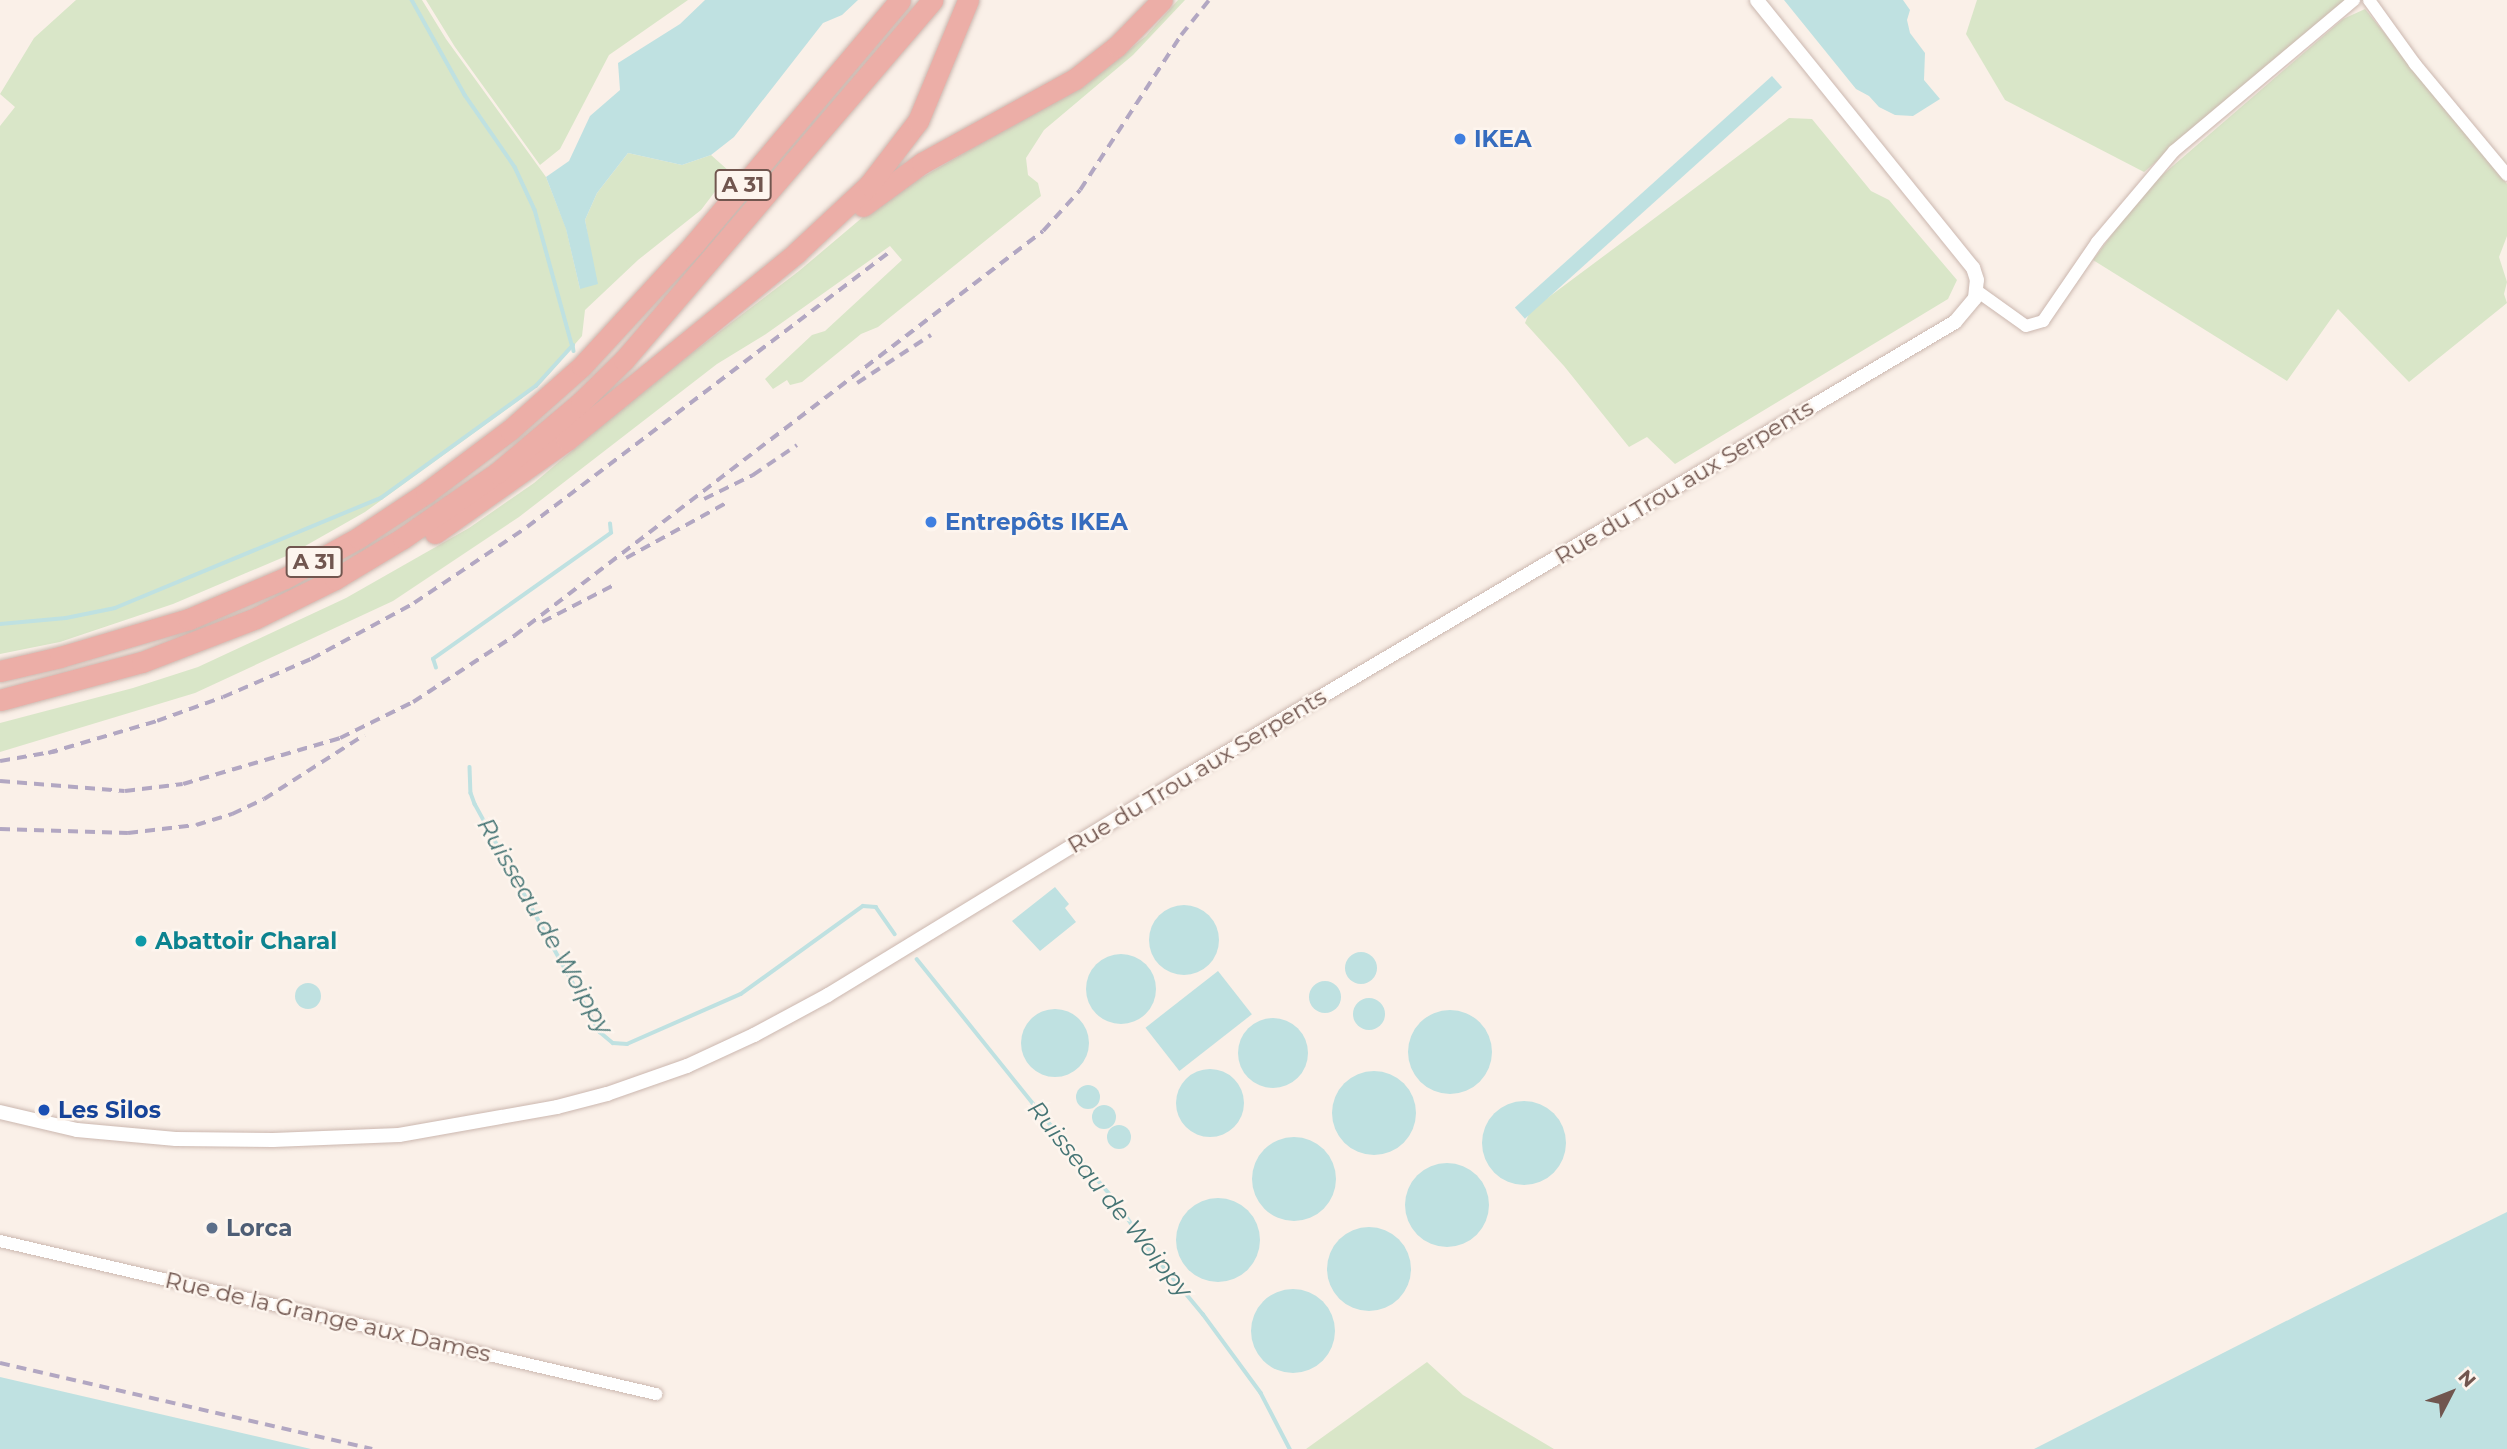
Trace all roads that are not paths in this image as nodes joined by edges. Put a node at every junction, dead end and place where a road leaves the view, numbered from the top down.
1 (900, 0) edge
2 (933, 0) edge
3 (968, 0) edge
4 (1162, 0) edge
5 (1757, 0) edge
6 (2354, 0) edge
7 (2369, 0) edge
8 (2507, 175) edge
9 (796, 253) junction
10 (1977, 291) junction
11 (335, 579) junction
12 (0, 671) edge
13 (0, 700) edge
14 (0, 1112) edge
15 (0, 1241) edge
16 (656, 1394) dead end

1 - 12 highway, A 31
2 - 11 highway, A 31
3 - 9 highway
4 - 9 highway
5 - 10 street
6 - 10 street
7 - 8 street
9 - 11 highway
10 - 14 street, Rue du Trou aux Serpents
11 - 13 highway, A 31
15 - 16 street, Rue de la Grange aux Dames

